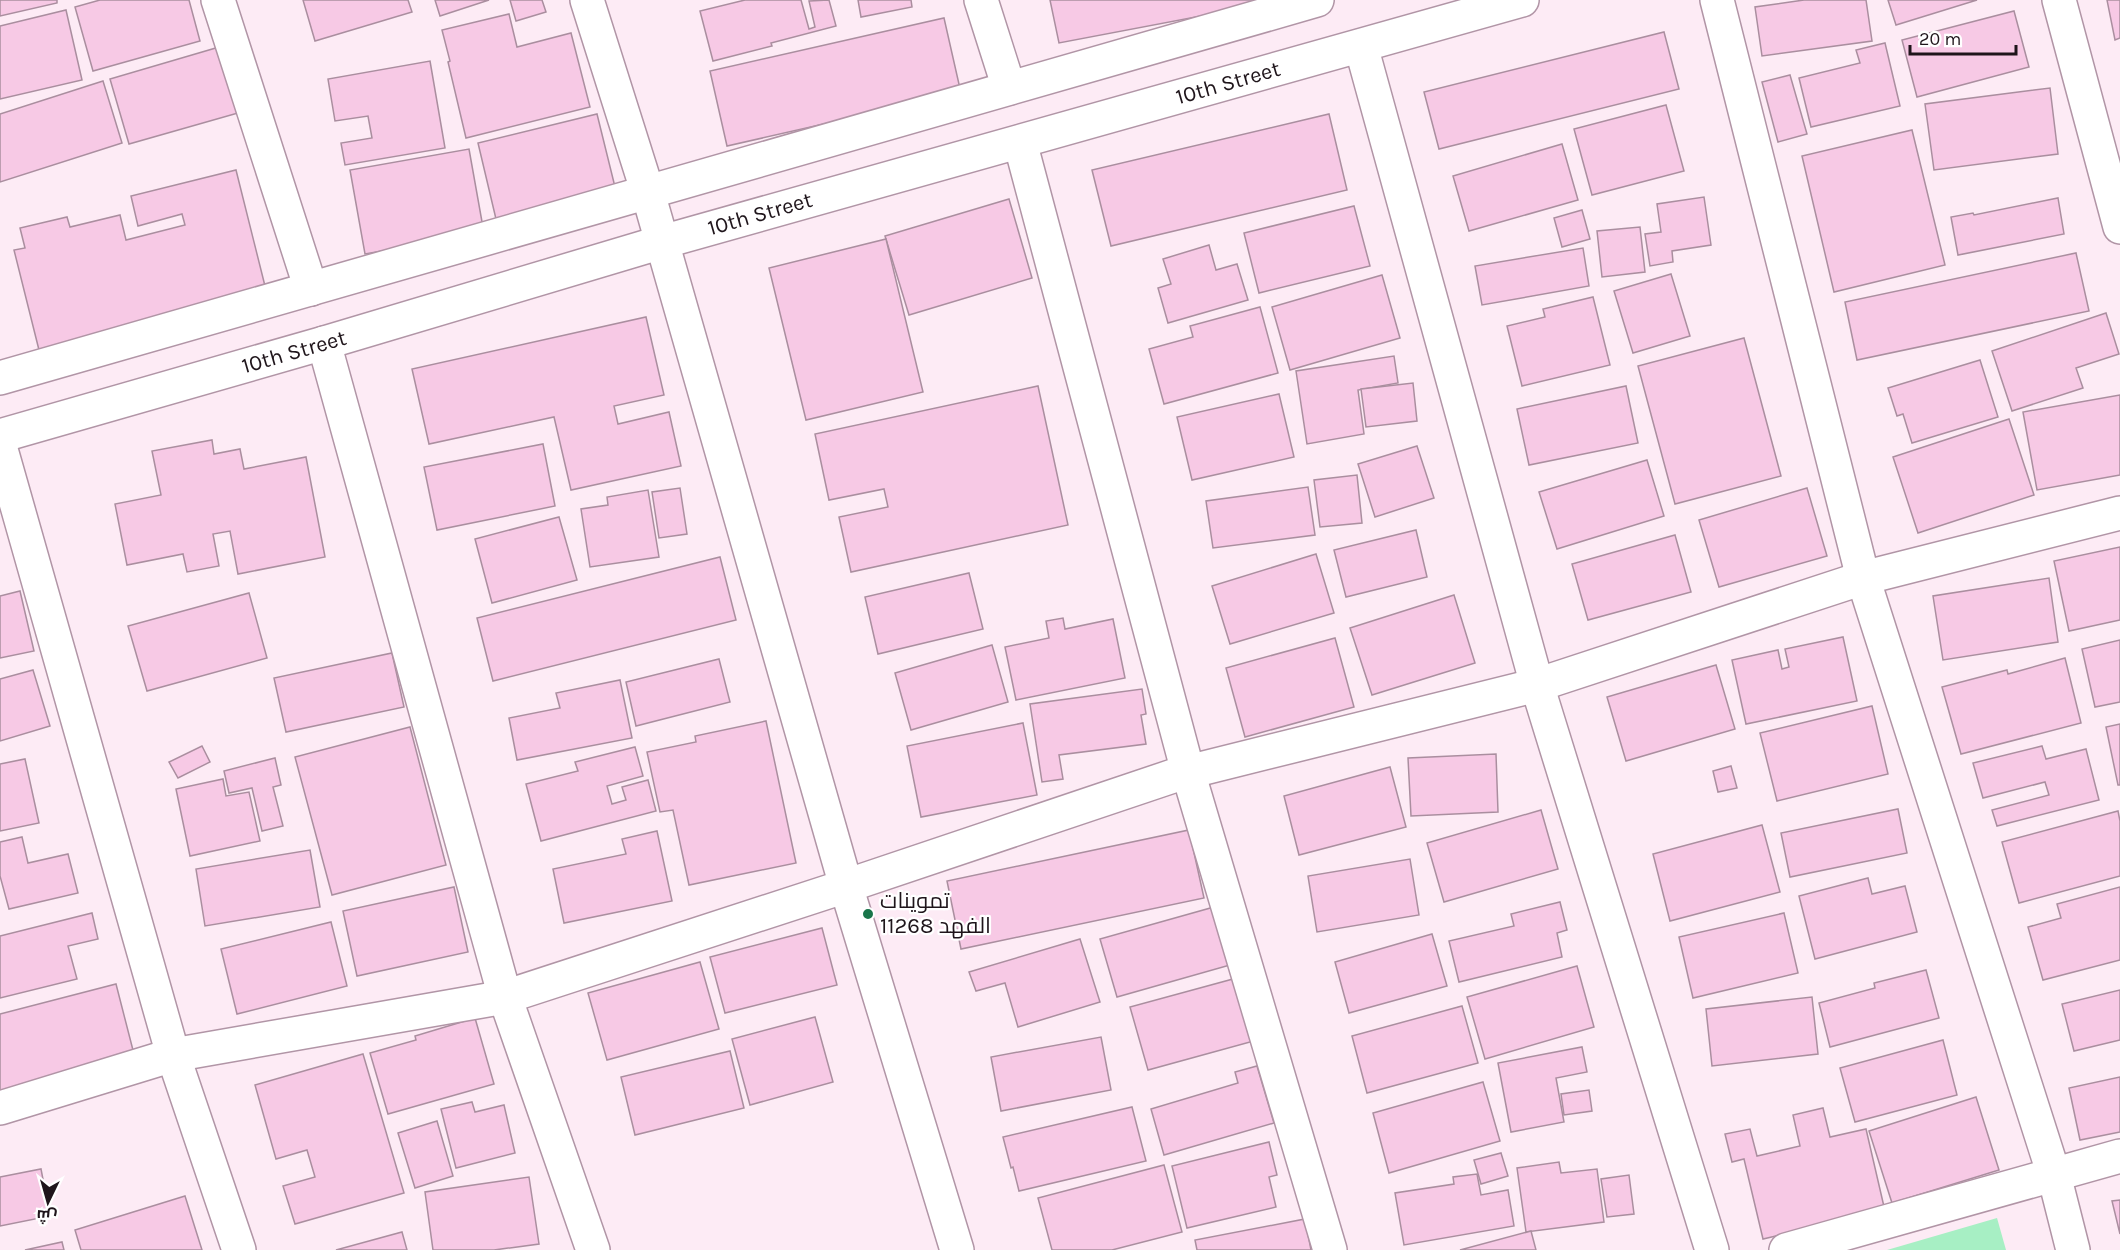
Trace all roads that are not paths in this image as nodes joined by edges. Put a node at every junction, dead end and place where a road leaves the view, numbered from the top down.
1 (218, 0) edge
2 (587, 0) edge
3 (981, 0) edge
4 (1317, 0) edge
5 (1522, 0) edge
6 (1717, 0) edge
7 (2059, 0) edge
8 (1361, 46) junction
9 (1009, 88) junction
10 (1020, 142) junction
11 (648, 193) junction
12 (2120, 227) edge
13 (662, 242) junction
14 (311, 289) junction
15 (324, 343) junction
16 (0, 378) edge
17 (0, 436) edge
18 (0, 446) edge
19 (2120, 513) edge
20 (1863, 578) junction
21 (1537, 685) junction
22 (1188, 772) junction
23 (846, 886) junction
24 (505, 997) junction
25 (173, 1055) junction
26 (0, 1108) edge
27 (2120, 1156) edge
28 (2054, 1175) junction
29 (239, 1250) edge
30 (593, 1250) edge
31 (957, 1250) edge
32 (1330, 1250) edge
33 (1712, 1250) edge
34 (1786, 1250) edge
35 (2073, 1250) edge

1 - 14 street
2 - 11 street
3 - 9 street
4 - 9 street
5 - 8 street, 10th Street
6 - 20 street
7 - 12 street
8 - 10 street, 10th Street
8 - 21 street
9 - 11 street
10 - 13 street, 10th Street
10 - 22 street
11 - 13 street
11 - 14 street
13 - 15 street, 10th Street
13 - 23 street
14 - 16 street
15 - 17 street, 10th Street
15 - 24 street
18 - 25 street
19 - 20 street
20 - 21 street
20 - 28 street
21 - 22 street
21 - 33 street
22 - 23 street
22 - 32 street
23 - 24 street
23 - 31 street
24 - 25 street
24 - 30 street
25 - 26 street
25 - 29 street
27 - 28 street
28 - 34 street
28 - 35 street

